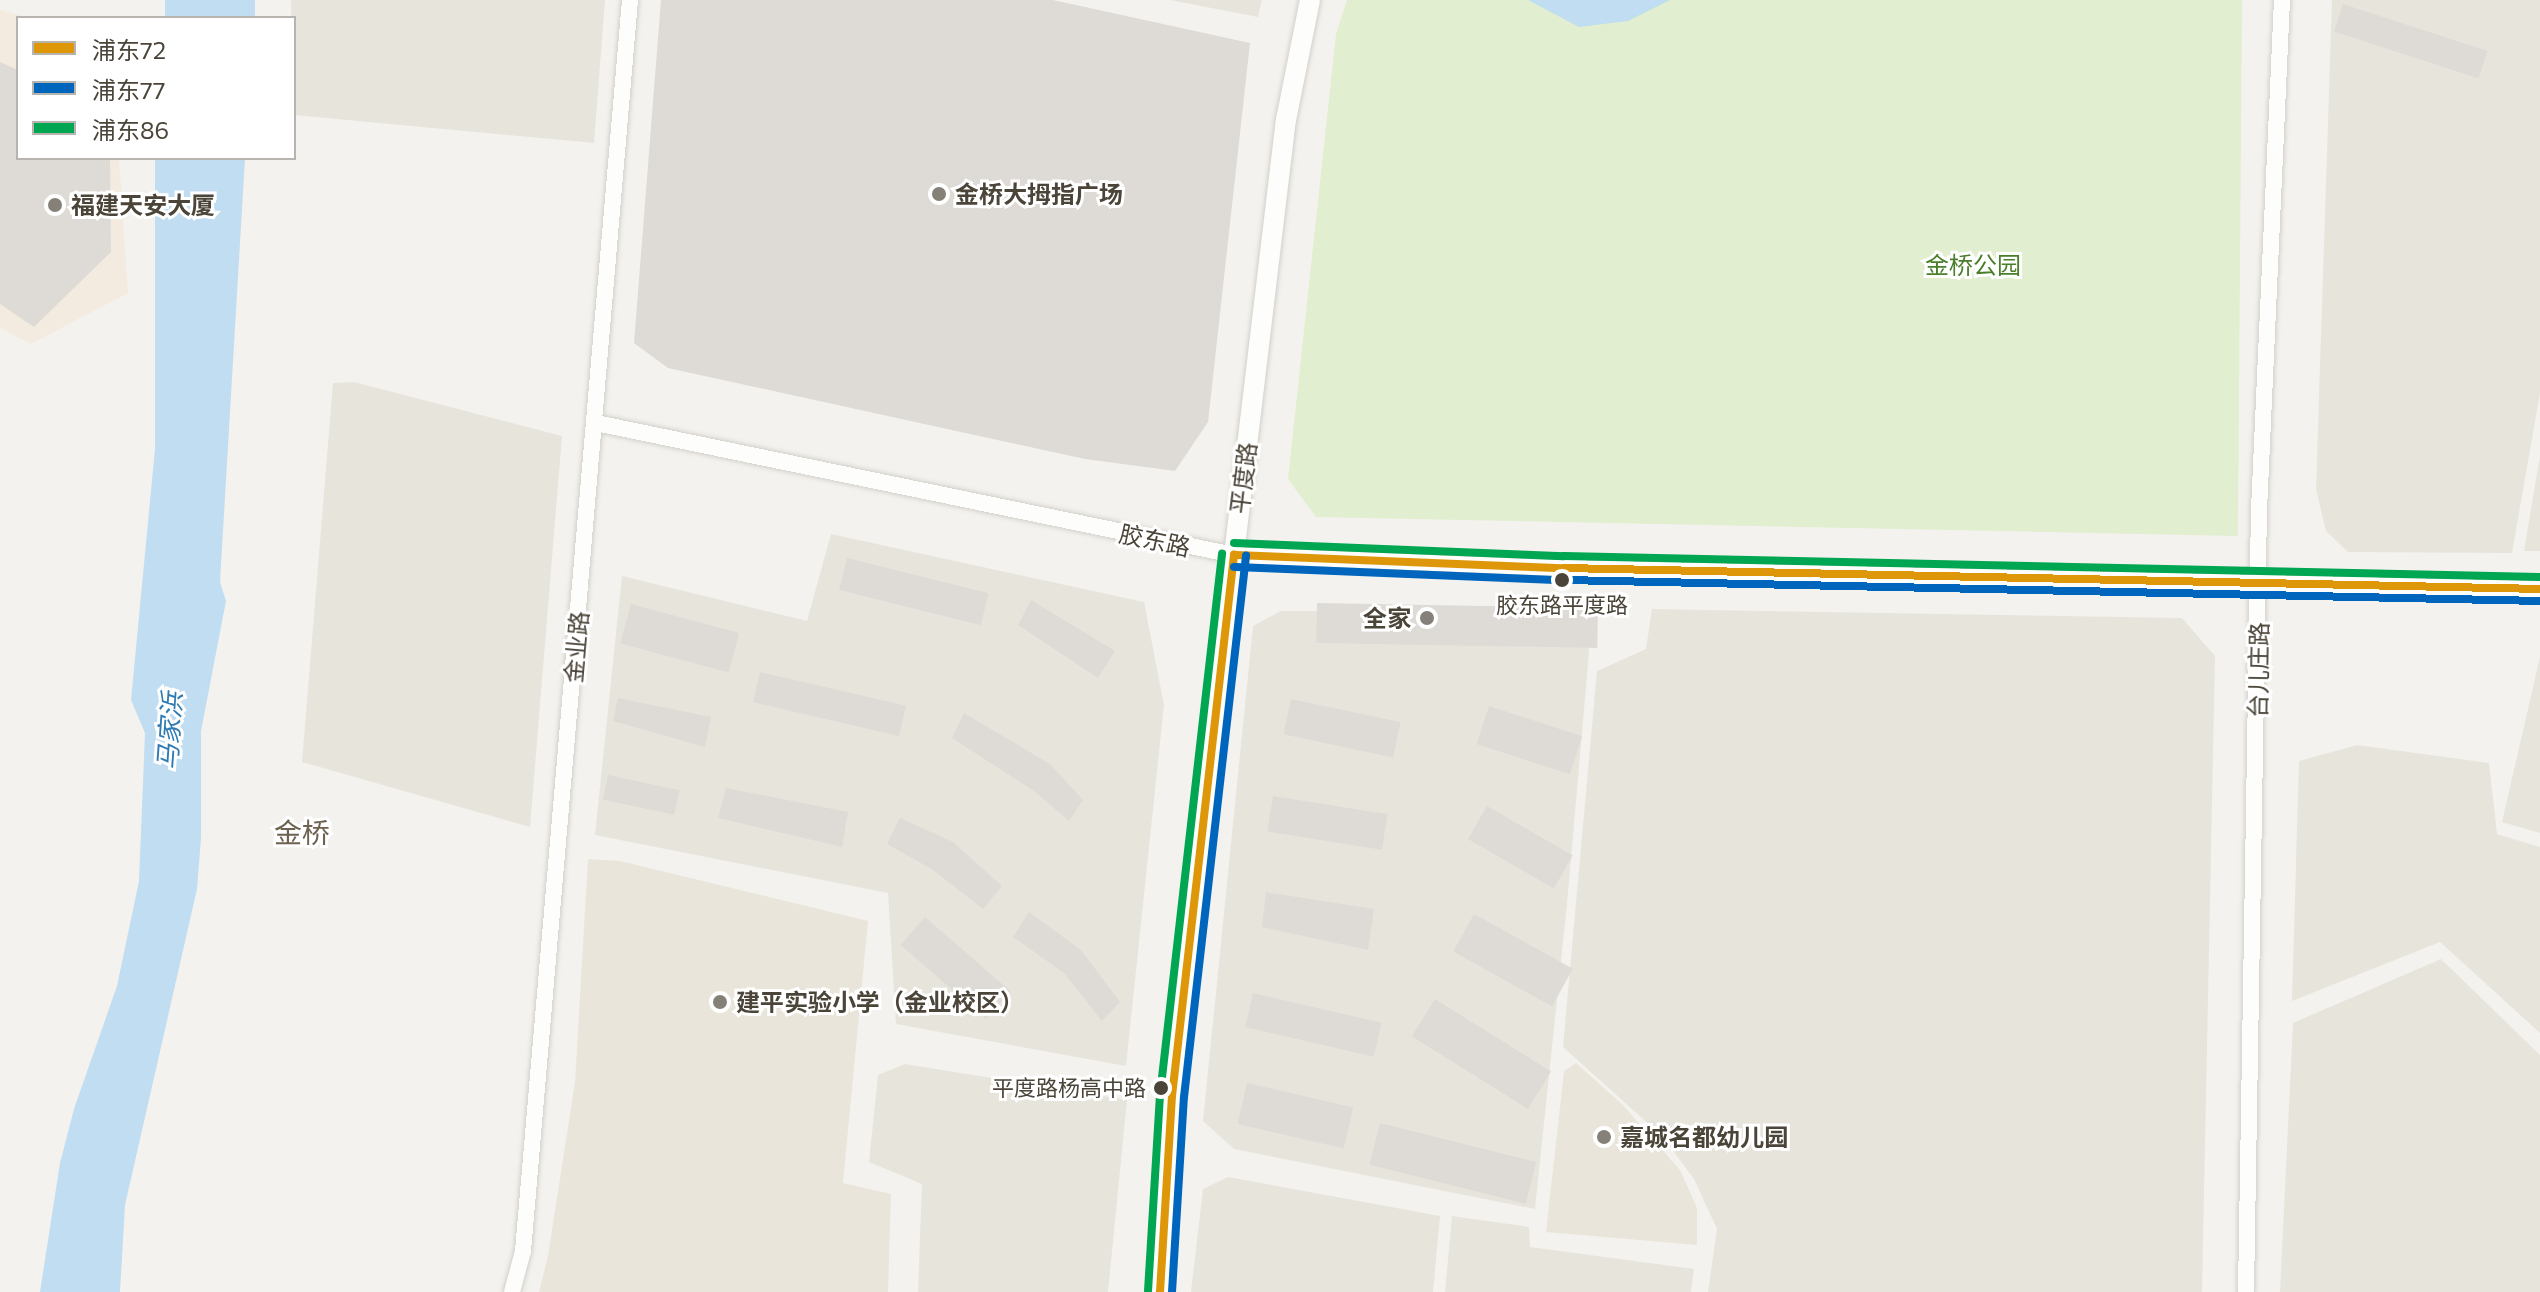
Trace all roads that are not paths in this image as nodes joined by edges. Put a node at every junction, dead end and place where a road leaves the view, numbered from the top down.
1 (630, 0) edge
2 (1310, 0) edge
3 (2282, 0) edge
4 (596, 423) junction
5 (1234, 555) junction
6 (2260, 583) junction
7 (2540, 589) edge
8 (512, 1292) edge
9 (1160, 1292) edge
10 (2246, 1292) edge

1 - 4 street, 金业路
2 - 5 street, 平度路
3 - 6 street, 台儿庄路
4 - 5 street, 胶东路
4 - 8 street, 金业路
5 - 6 street, 胶东路
5 - 9 street, 平度路
6 - 7 street, 胶东路
6 - 10 street, 台儿庄路

